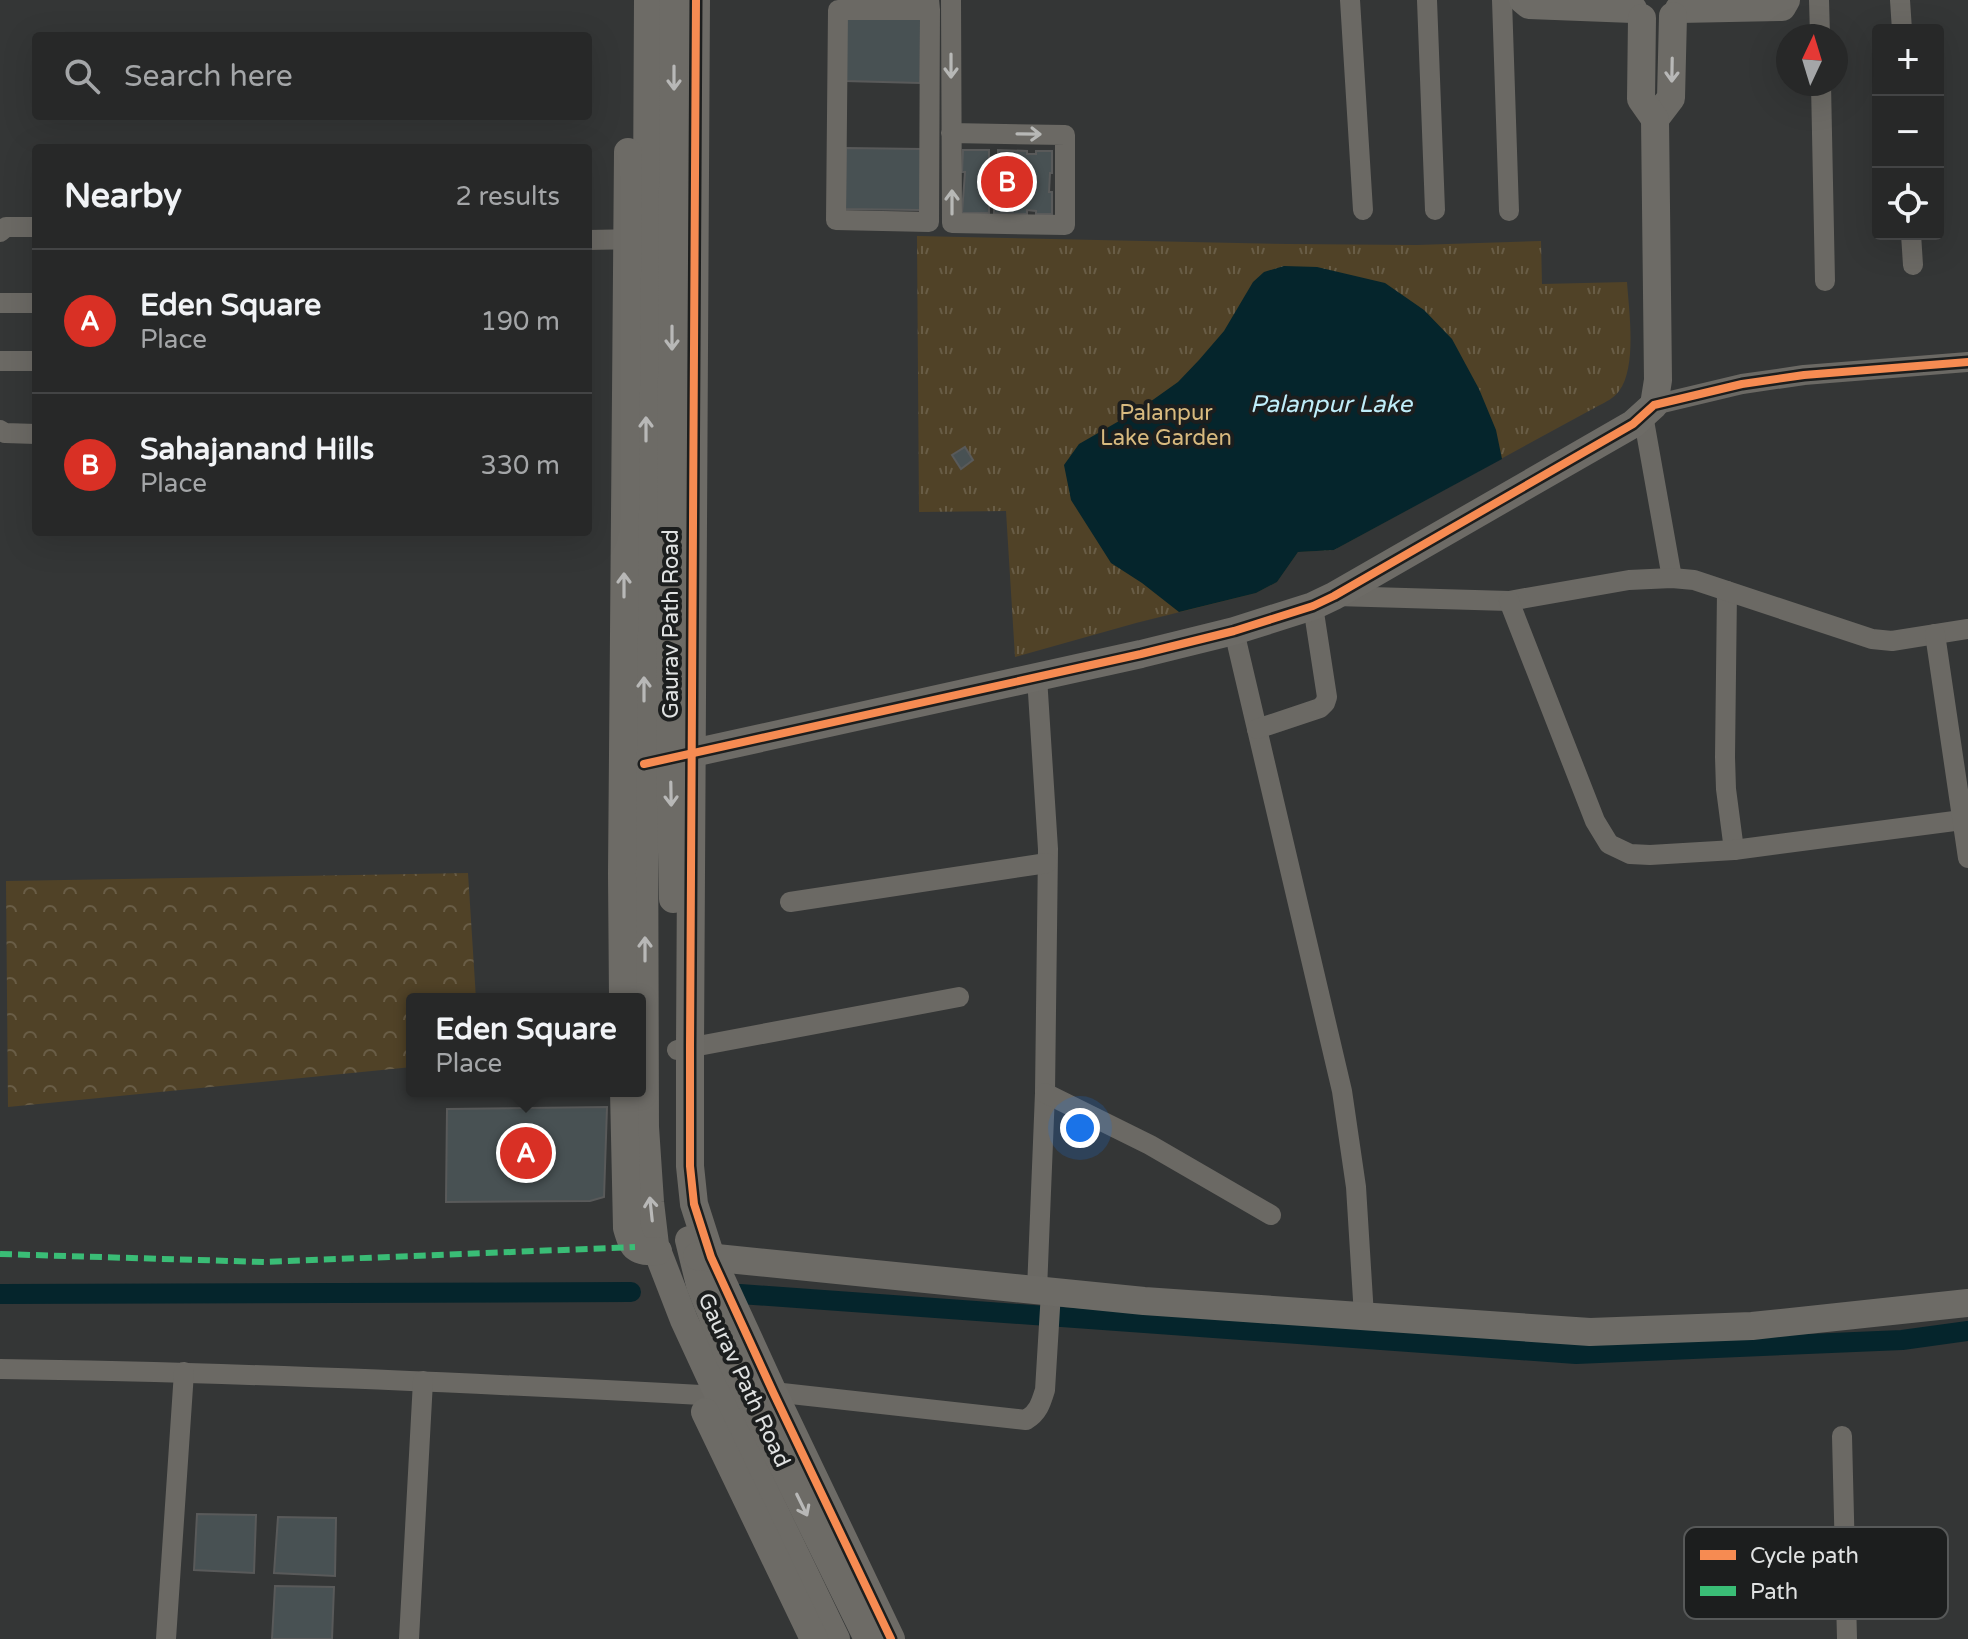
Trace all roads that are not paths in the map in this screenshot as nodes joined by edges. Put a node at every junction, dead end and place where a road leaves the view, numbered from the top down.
1 (631, 0) edge
2 (648, 0) edge
3 (674, 0) edge
4 (696, 0) edge
5 (951, 0) edge
6 (1350, 0) edge
7 (1427, 0) edge
8 (1502, 0) edge
9 (1523, 0) edge
10 (1786, 0) edge
11 (1819, 0) edge
12 (1900, 0) edge
13 (930, 5) edge
14 (1678, 8) edge
15 (1635, 9) edge
16 (1820, 24) edge
17 (1902, 24) edge
18 (1821, 96) edge
19 (1655, 119) junction
20 (951, 133) junction
21 (1363, 210) dead end
22 (1435, 210) dead end
23 (1509, 211) dead end
24 (32, 227) edge
25 (0, 232) edge
26 (636, 239) junction
27 (592, 240) edge
28 (1911, 240) edge
29 (1913, 265) dead end
30 (1825, 281) dead end
31 (0, 303) edge
32 (32, 303) edge
33 (0, 361) edge
34 (32, 361) edge
35 (1968, 362) edge
36 (1648, 410) junction
37 (0, 430) edge
38 (32, 434) edge
39 (1672, 578) junction
40 (1727, 591) junction
41 (1324, 601) junction
42 (1509, 601) junction
43 (1968, 629) edge
44 (1234, 631) junction
45 (1935, 634) junction
46 (1037, 677) junction
47 (1257, 729) junction
48 (669, 759) junction
49 (1962, 820) junction
50 (1734, 850) junction
51 (1968, 858) edge
52 (1047, 863) junction
53 (790, 902) dead end
54 (623, 993) edge
55 (959, 997) dead end
56 (684, 1049) junction
57 (1045, 1093) junction
58 (624, 1097) edge
59 (1271, 1215) dead end
60 (650, 1252) junction
61 (702, 1256) junction
62 (687, 1288) junction
63 (1046, 1295) junction
64 (1968, 1303) edge
65 (711, 1312) junction
66 (1364, 1316) junction
67 (684, 1320) junction
68 (0, 1369) edge
69 (184, 1372) junction
70 (423, 1381) junction
71 (773, 1392) junction
72 (708, 1396) junction
73 (1842, 1436) dead end
74 (1844, 1527) edge
75 (1847, 1619) edge
76 (166, 1639) edge
77 (409, 1639) edge
78 (814, 1639) edge
79 (836, 1639) edge
80 (868, 1639) edge
81 (891, 1639) edge
82 (1847, 1639) edge

1 - 26 street
2 - 26 street, Gaurav Path Road
3 -> 48 street, Gaurav Path Road
4 - 48 street
5 -> 20 street
6 - 21 street
7 - 22 street
8 - 23 street
9 - 15 street
10 - 14 street
11 - 16 street
12 - 17 street
13 - 13 street
14 - 15 street
14 -> 19 street
15 - 19 street
18 - 30 street
19 - 36 street
20 -> 20 street
24 - 25 street
26 - 27 street
48 -> 26 street, Gaurav Path Road
54 -> 26 street
28 - 29 street
31 - 32 street
33 - 34 street
35 - 36 street
36 - 39 street
36 - 41 street
37 - 38 street
39 - 40 street
39 - 42 street
40 - 45 street
40 - 50 street
41 - 42 street
41 - 44 street
41 - 47 street
42 - 50 street
43 - 45 street
44 - 46 street
44 - 47 street
45 - 49 street
46 - 48 street
46 - 52 street
47 - 66 street
48 -> 56 street, Gaurav Path Road
60 -> 48 street, Gaurav Path Road
49 - 50 street
49 - 51 street
52 - 53 street
52 - 57 street
55 - 56 street
56 - 61 street, Gaurav Path Road
57 - 59 street
57 - 63 street
58 - 60 street
60 - 62 street, Gaurav Path Road
60 - 72 street
61 - 62 street, Gaurav Path Road
61 - 63 street
61 - 71 street
62 - 65 street, Gaurav Path Road
62 - 67 street, Gaurav Path Road
63 - 66 street
63 - 71 street
64 - 66 street
65 - 67 street
65 -> 80 street, Gaurav Path Road
67 - 72 street, Gaurav Path Road
68 - 69 street
69 - 70 street
69 - 76 street
70 - 72 street
70 - 77 street
71 - 81 street
72 - 78 street
72 - 79 street, Gaurav Path Road
73 - 74 street
75 - 82 street

